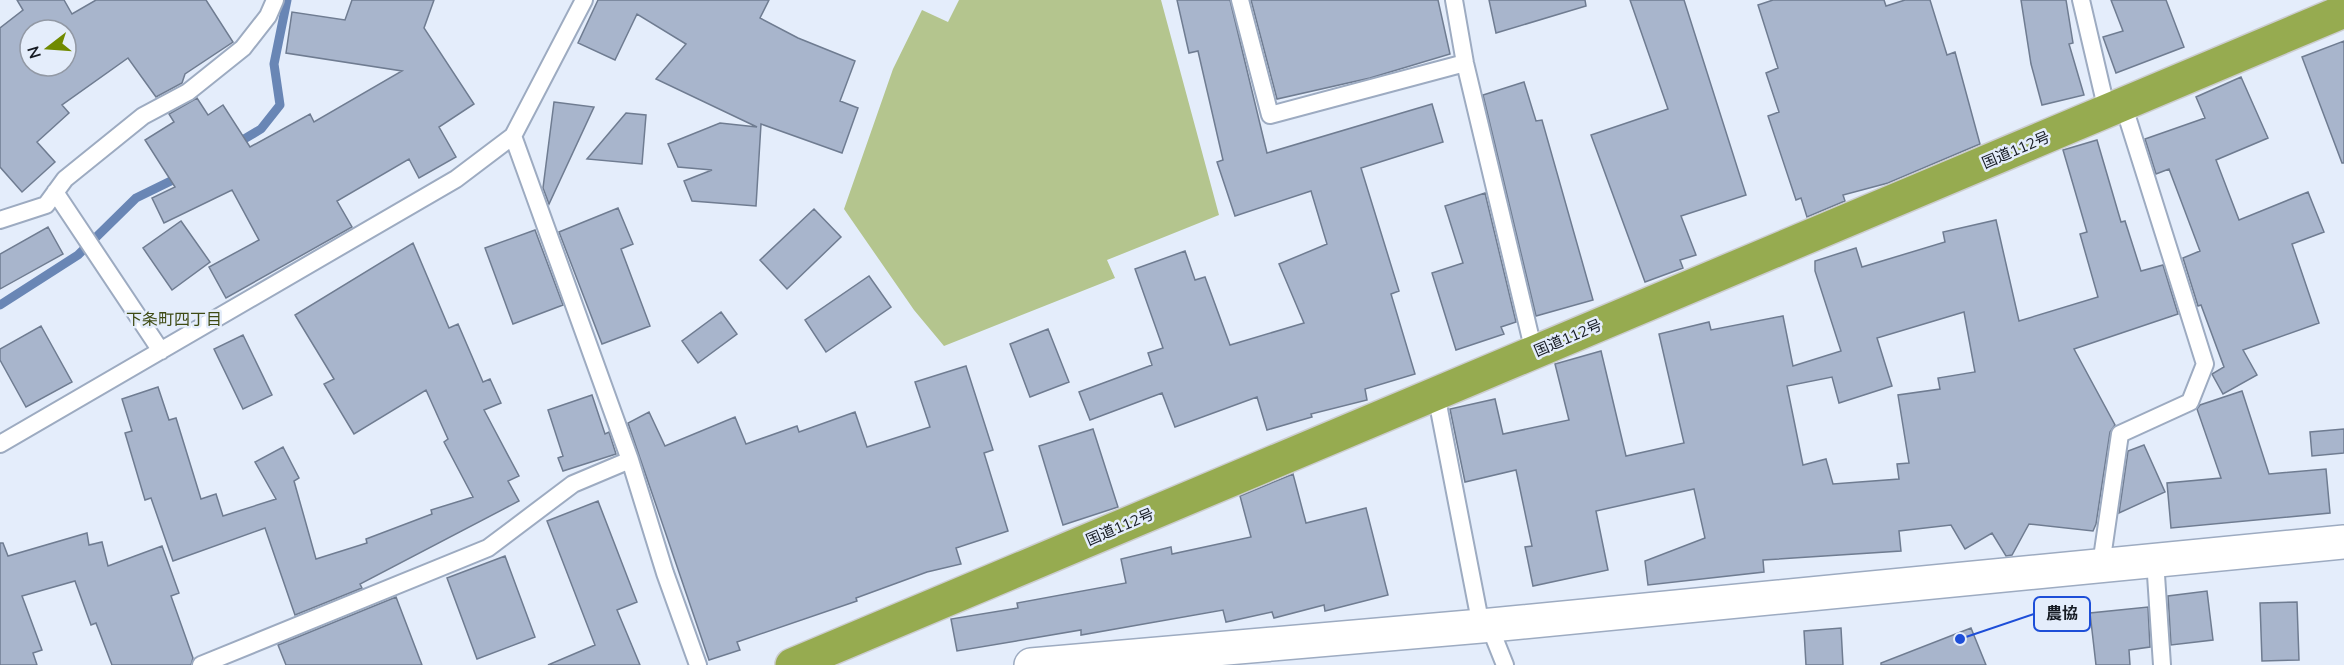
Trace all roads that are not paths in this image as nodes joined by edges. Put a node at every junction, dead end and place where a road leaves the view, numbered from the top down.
1 (276, 0) edge
2 (584, 0) edge
3 (1240, 0) edge
4 (1454, 0) edge
5 (2081, 0) edge
6 (2344, 11) edge
7 (1465, 63) junction
8 (2115, 108) junction
9 (513, 136) junction
10 (55, 192) junction
11 (0, 220) edge
12 (161, 351) junction
13 (1534, 352) junction
14 (1436, 394) junction
15 (0, 444) edge
16 (630, 460) junction
17 (2344, 542) edge
18 (2155, 560) junction
19 (2101, 566) junction
20 (1485, 626) junction
21 (201, 665) edge
22 (699, 665) edge
23 (792, 665) edge
24 (1030, 665) edge
25 (1505, 665) edge
26 (2162, 665) edge

1 - 10 lane
2 - 9 lane
3 - 7 lane
4 - 7 lane
5 - 8 lane
6 - 8 highway, 国道112号
7 - 13 lane
8 - 13 highway, 国道112号
8 - 19 lane
9 - 12 lane
9 - 16 lane
10 - 11 lane
10 - 12 lane
12 - 15 lane
13 - 14 highway, 国道112号
14 - 20 lane
14 - 23 highway, 国道112号
16 - 21 lane
16 - 22 lane
17 - 18 street
18 - 19 street
18 - 26 lane
19 - 20 street
20 - 24 street
20 - 25 lane

